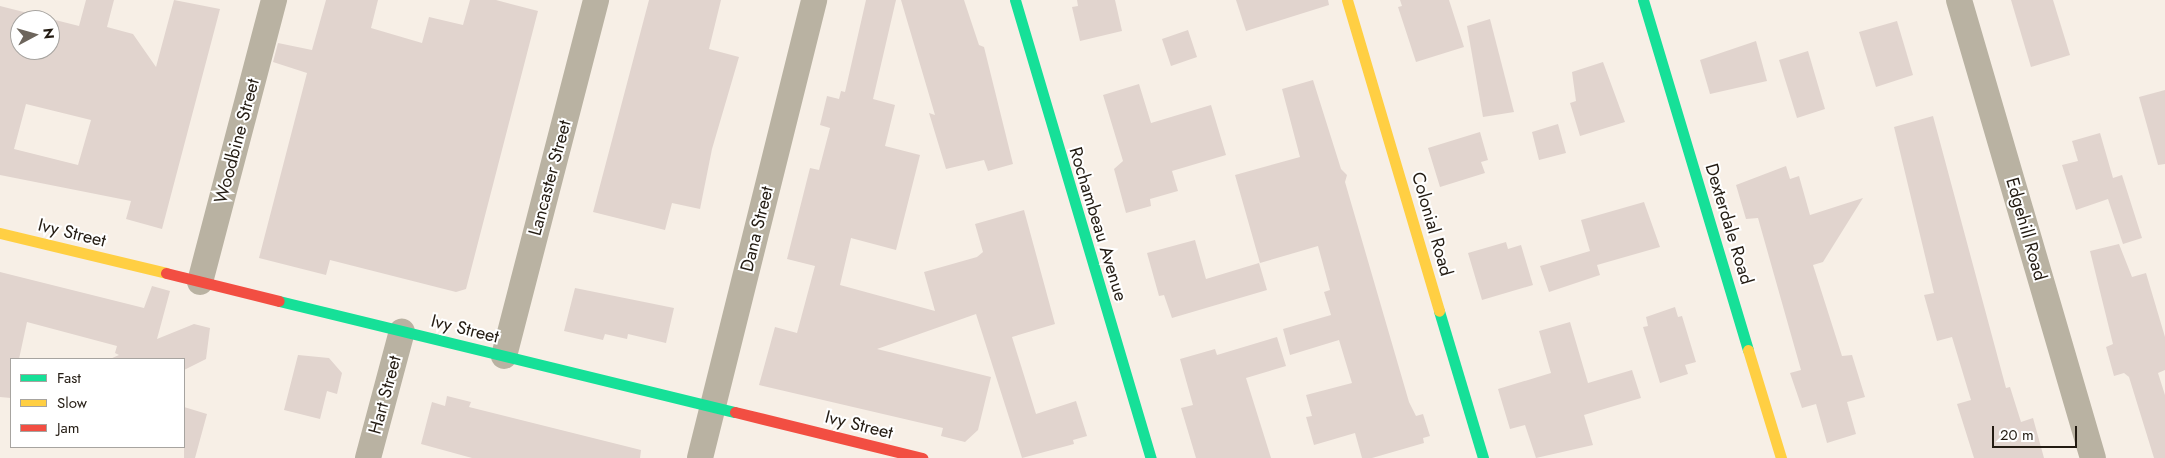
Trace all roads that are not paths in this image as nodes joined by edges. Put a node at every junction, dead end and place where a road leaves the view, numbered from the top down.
1 (274, 0) edge
2 (596, 0) edge
3 (814, 0) edge
4 (1015, 0) edge
5 (1347, 0) edge
6 (1643, 0) edge
7 (1959, 0) edge
8 (0, 233) edge
9 (200, 282) junction
10 (402, 331) junction
11 (504, 356) junction
12 (713, 407) junction
13 (368, 458) edge
14 (700, 458) edge
15 (922, 458) edge
16 (1151, 458) edge
17 (1483, 458) edge
18 (1781, 458) edge
19 (2092, 458) edge

1 - 9 street, Woodbine Street
2 - 11 street, Lancaster Street
3 - 12 street, Dana Street
4 - 16 street, Rochambeau Avenue
5 - 17 street, Colonial Road
6 - 18 street, Dexterdale Road
7 - 19 street, Edgehill Road
8 - 9 street, Ivy Street
9 - 10 street, Ivy Street
10 - 11 street, Ivy Street
10 - 13 street, Hart Street
11 - 12 street, Ivy Street
12 - 14 street, Dana Street
12 - 15 street, Ivy Street

